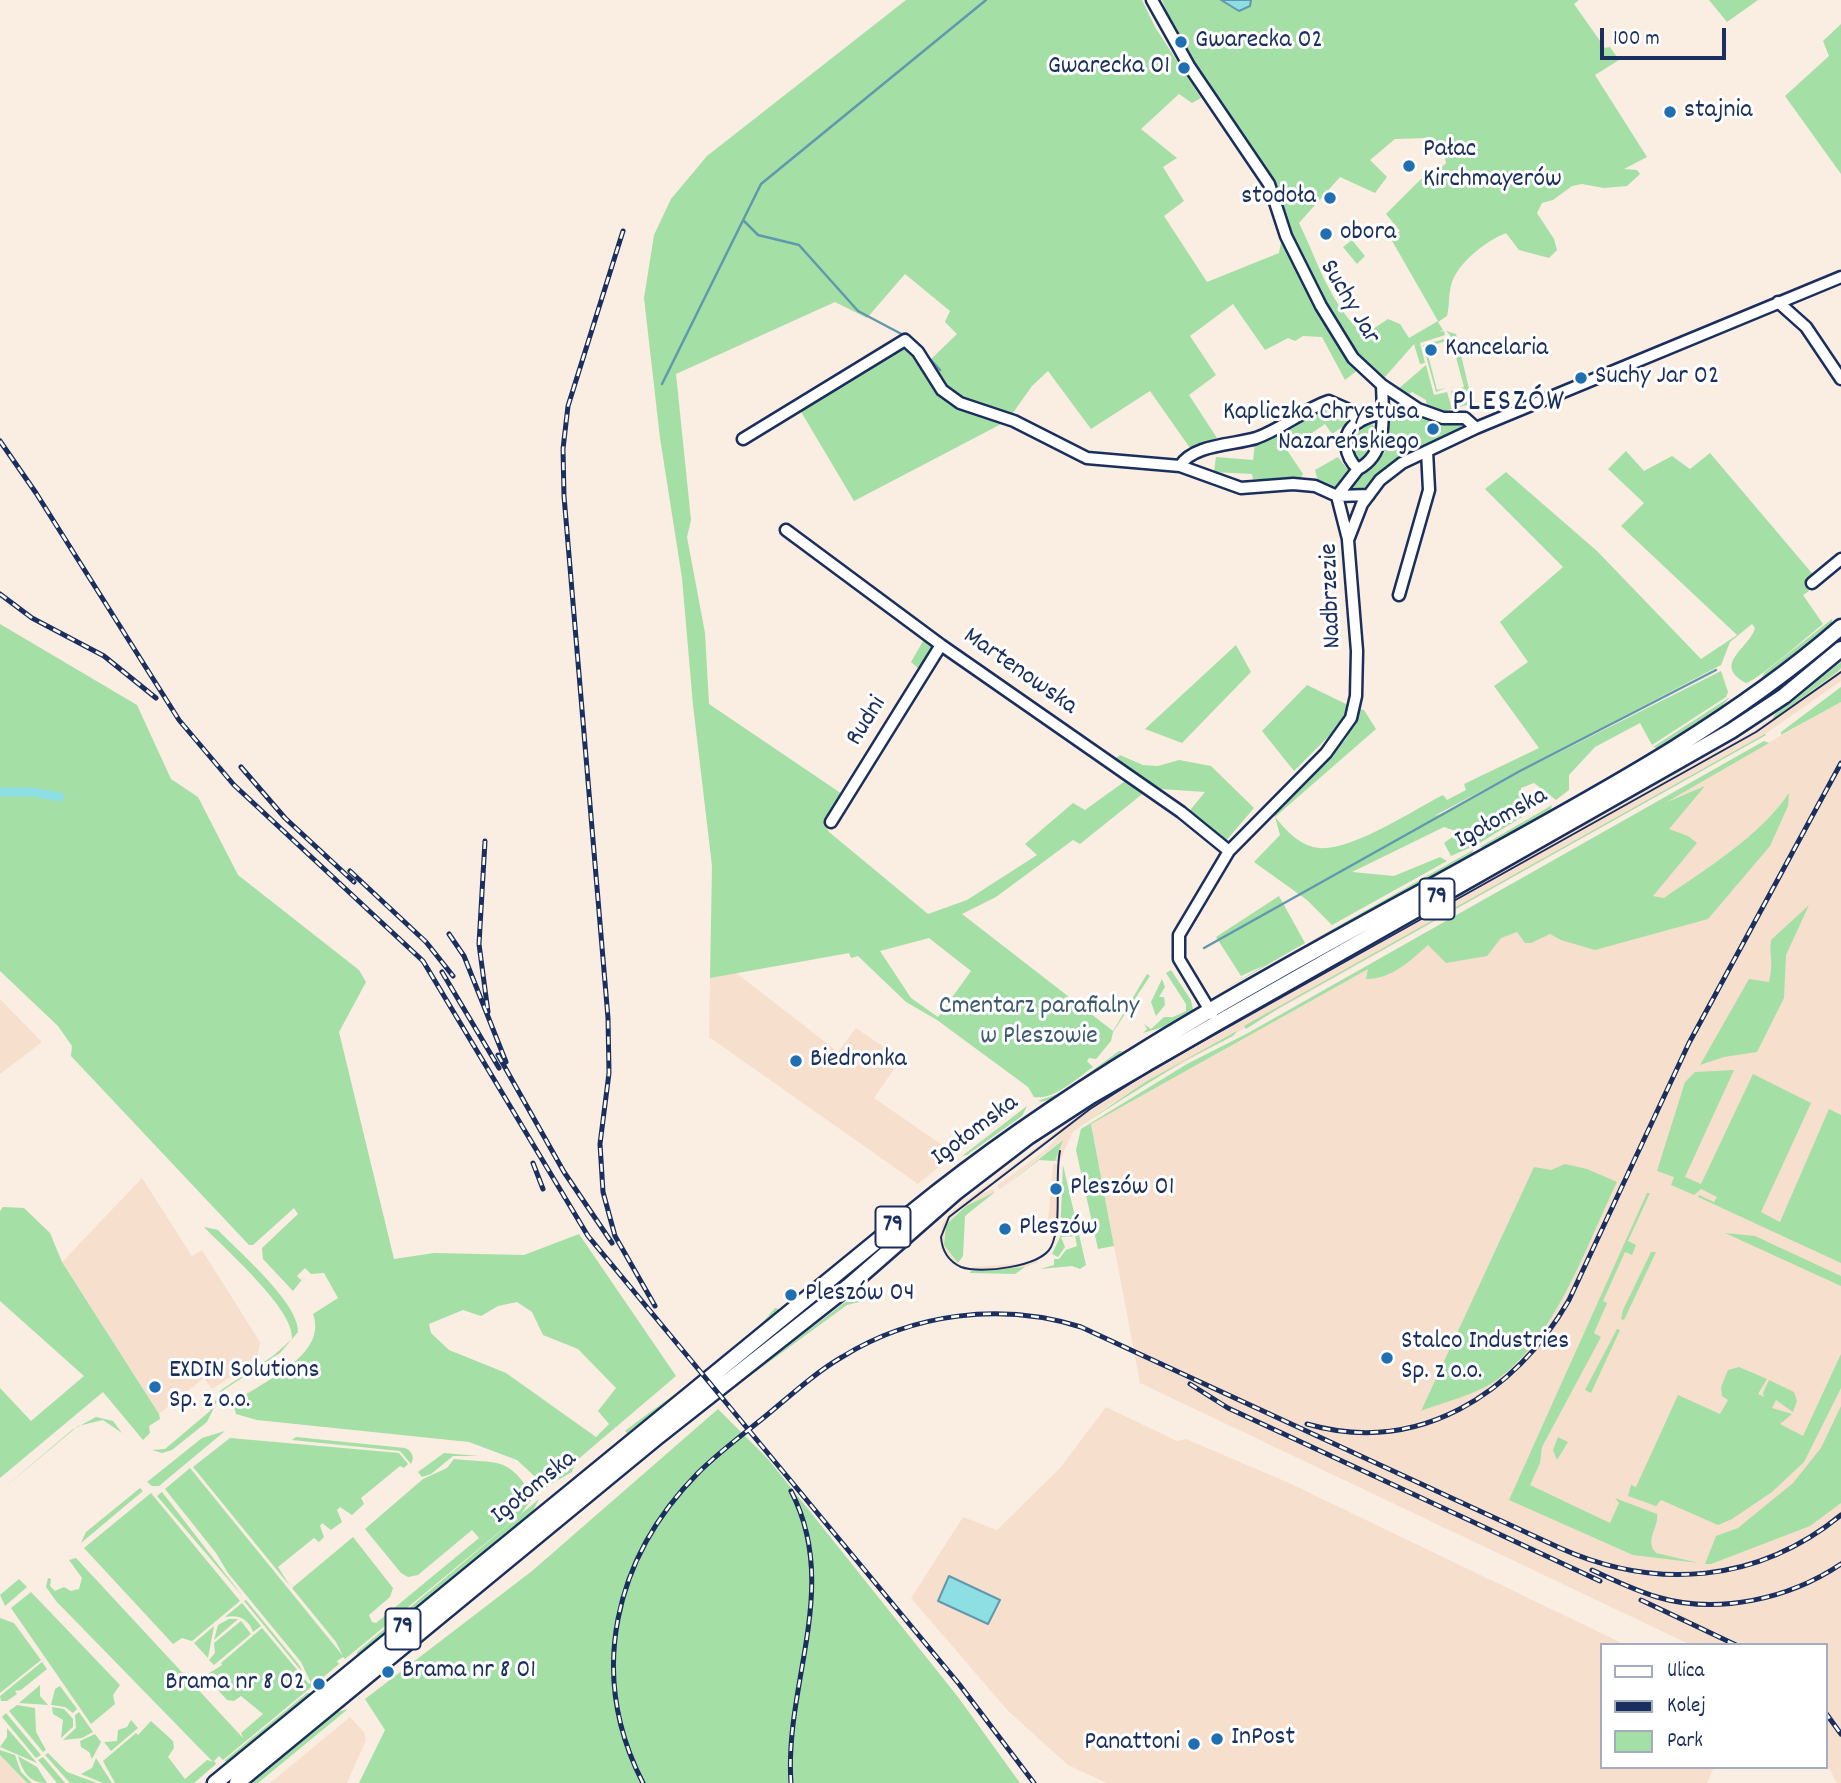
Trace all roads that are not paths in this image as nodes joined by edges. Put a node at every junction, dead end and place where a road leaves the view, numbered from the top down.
1 (1152, 0) edge
2 (1841, 277) edge
3 (1778, 302) junction
4 (1841, 379) edge
5 (1382, 385) junction
6 (1418, 409) junction
7 (1382, 415) junction
8 (1359, 422) junction
9 (1476, 428) junction
10 (743, 439) dead end
11 (1427, 451) junction
12 (1180, 466) junction
13 (1358, 469) junction
14 (1369, 495) junction
15 (1337, 496) junction
16 (786, 530) dead end
17 (1348, 540) junction
18 (1841, 559) edge
19 (1811, 583) dead end
20 (1399, 595) dead end
21 (1841, 627) edge
22 (941, 645) junction
23 (1841, 649) edge
24 (831, 822) dead end
25 (1229, 850) junction
26 (1213, 1016) junction
27 (592, 1482) junction
28 (215, 1783) edge
29 (237, 1783) edge

1 - 5 street, Suchy Jar
2 - 3 street, Nadbrzezie
3 - 4 street
3 - 9 street, Nadbrzezie
5 - 6 street, Suchy Jar
5 - 7 street
6 - 7 street
6 - 9 street, Suchy Jar
7 - 8 street
7 - 13 street
8 - 12 street
8 - 13 street
9 - 11 street, Nadbrzezie
10 - 12 street
11 - 14 street, Nadbrzezie
11 - 20 street
12 - 15 street
13 - 15 street
14 - 15 street
14 - 17 street, Nadbrzezie
15 - 17 street
16 - 22 street, Martenowska
17 - 25 street, Nadbrzezie
18 - 19 street
21 - 26 main road, Igołomska / 79
22 - 24 street, Rudni
22 - 25 street, Martenowska
23 - 26 main road, Igołomska / 79
25 - 26 street, Nadbrzezie
26 - 27 main road, Igołomska / 79
27 - 28 main road, Igołomska / 79
27 - 29 main road, Igołomska / 79

